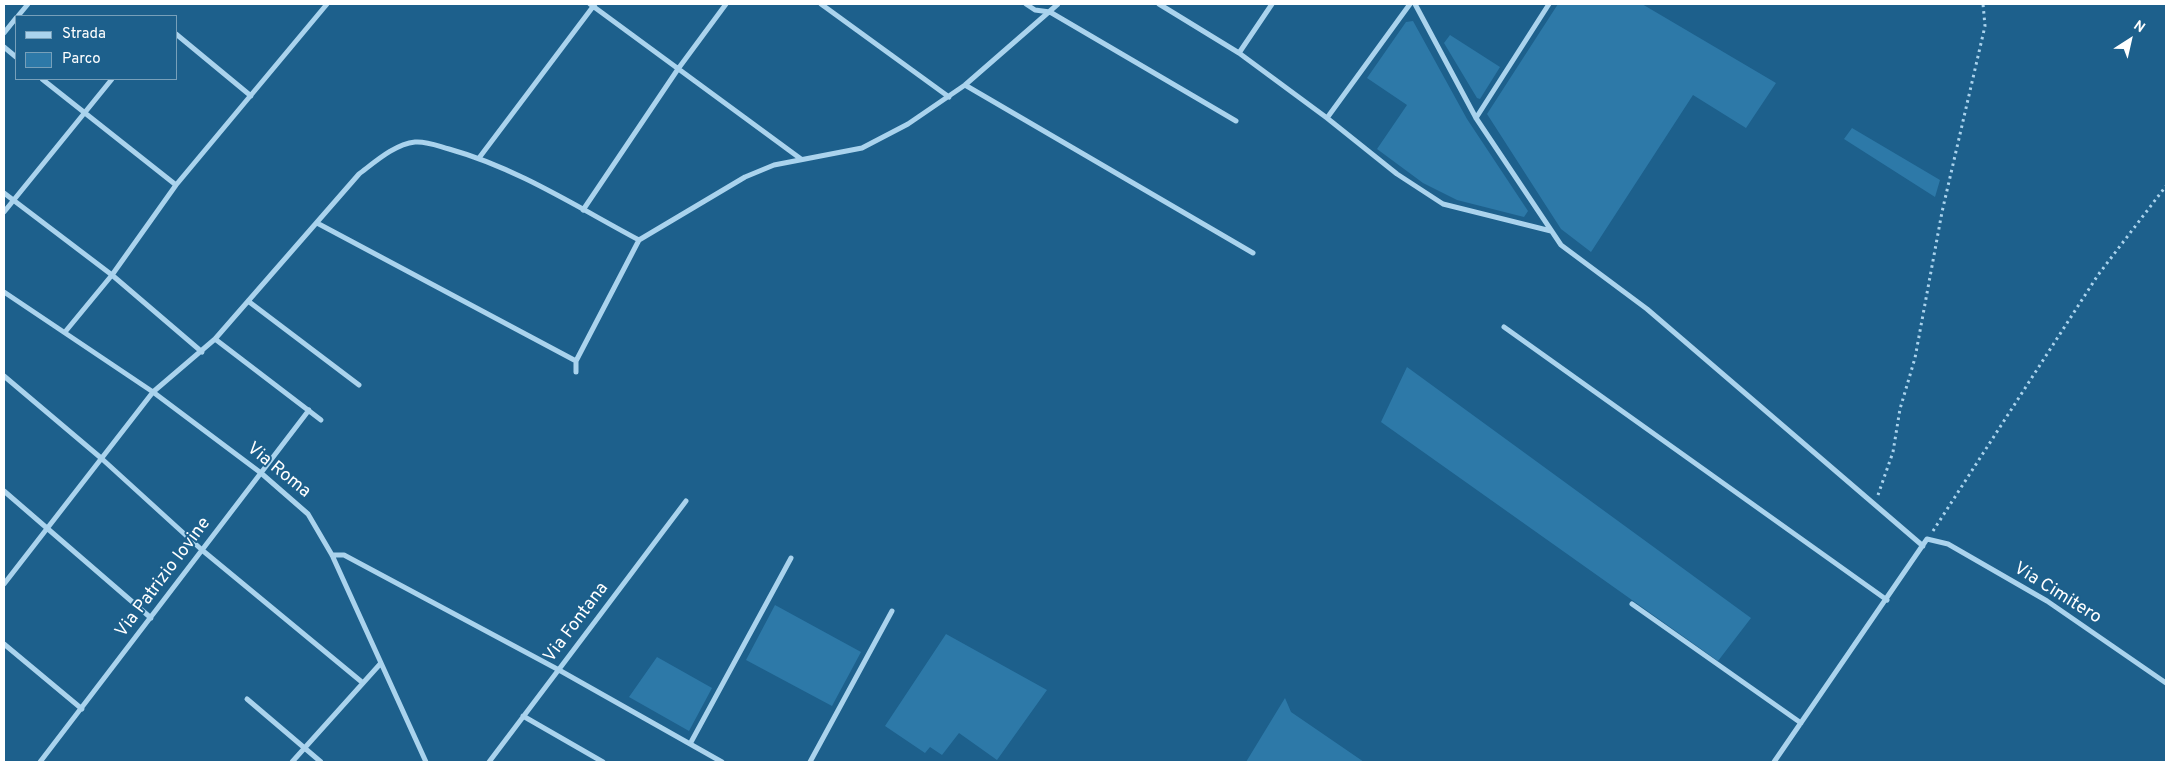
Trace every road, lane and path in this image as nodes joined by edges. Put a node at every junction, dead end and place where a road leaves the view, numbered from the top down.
1 (28, 4) edge
2 (327, 4) edge
3 (593, 4) edge
4 (726, 4) edge
5 (821, 4) edge
6 (1026, 4) edge
7 (1058, 4) edge
8 (1159, 4) edge
9 (1272, 4) edge
10 (1410, 4) edge
11 (1415, 4) edge
12 (1549, 4) edge
13 (1983, 4) edge
14 (1050, 12) junction
15 (19, 15) edge
16 (15, 19) edge
17 (4, 33) edge
18 (178, 36) edge
19 (4, 47) edge
20 (1239, 53) junction
21 (15, 56) edge
22 (678, 69) junction
23 (43, 80) edge
24 (111, 80) edge
25 (965, 85) junction
26 (251, 96) junction
27 (949, 97) junction
28 (84, 112) junction
29 (1327, 118) junction
30 (1476, 118) junction
31 (1236, 121) dead end
32 (479, 158) junction
33 (801, 159) junction
34 (176, 185) junction
35 (2166, 186) edge
36 (4, 193) edge
37 (12, 200) junction
38 (583, 210) junction
39 (4, 212) edge
40 (317, 223) junction
41 (1552, 231) junction
42 (639, 240) junction
43 (1253, 253) dead end
44 (112, 274) junction
45 (4, 292) edge
46 (248, 301) junction
47 (1504, 327) dead end
48 (66, 332) junction
49 (214, 339) junction
50 (202, 352) junction
51 (576, 361) junction
52 (576, 372) dead end
53 (4, 376) edge
54 (358, 385) dead end
55 (153, 392) junction
56 (309, 410) junction
57 (321, 420) dead end
58 (102, 458) junction
59 (261, 474) junction
60 (4, 491) edge
61 (686, 501) dead end
62 (1874, 504) junction
63 (47, 528) junction
64 (1927, 539) junction
65 (1923, 546) junction
66 (202, 550) junction
67 (332, 555) junction
68 (791, 558) dead end
69 (4, 584) edge
70 (1887, 600) junction
71 (1632, 604) dead end
72 (892, 612) dead end
73 (151, 618) junction
74 (4, 644) edge
75 (381, 663) junction
76 (559, 670) junction
77 (363, 683) junction
78 (2166, 683) edge
79 (247, 699) dead end
80 (82, 709) junction
81 (522, 716) junction
82 (1801, 723) junction
83 (690, 744) junction
84 (305, 748) junction
85 (40, 762) edge
86 (292, 762) edge
87 (321, 762) edge
88 (426, 762) edge
89 (489, 762) edge
90 (603, 762) edge
91 (722, 762) edge
92 (810, 762) edge
93 (1774, 762) edge

1 - 15 street
2 - 26 street
3 - 22 street
3 - 32 street
4 - 22 street
5 - 27 street
6 - 14 street
7 - 14 street
8 - 20 street
9 - 20 street
10 - 29 street
11 - 30 street
12 - 30 street
13 - 62 path
14 - 25 street
14 - 31 street
16 - 17 street
18 - 26 street
19 - 21 street
20 - 29 street
22 - 33 street
22 - 38 street
23 - 28 street
24 - 28 street
25 - 27 street
25 - 43 street
26 - 34 street
27 - 33 street
28 - 34 street
28 - 37 street
29 - 41 street
30 - 41 street
32 - 38 street
32 - 40 street
33 - 42 street
34 - 44 street
35 - 64 path
36 - 37 street
37 - 39 street
37 - 44 street
38 - 42 street
40 - 46 street
40 - 51 street
41 - 62 street
42 - 51 street
44 - 48 street
44 - 50 street
45 - 48 street, Via Roma
46 - 49 street
46 - 54 street
47 - 70 street
48 - 55 street, Via Roma
49 - 50 street
49 - 56 street
50 - 55 street
51 - 52 street
53 - 58 street
55 - 58 street
55 - 59 street, Via Roma
56 - 57 street
56 - 59 street, Via Patrizio Iovine
58 - 63 street
58 - 66 street
59 - 66 street, Via Patrizio Iovine
59 - 67 street, Via Roma
60 - 63 street
61 - 76 street, Via Fontana
62 - 65 street
63 - 69 street
63 - 73 street
64 - 65 street
64 - 78 street, Via Cimitero
65 - 70 street
66 - 73 street, Via Patrizio Iovine
66 - 77 street
67 - 75 street, Via Roma
67 - 76 street
68 - 83 street
70 - 82 street
71 - 82 street
72 - 92 street
73 - 80 street, Via Patrizio Iovine
74 - 80 street
75 - 77 street
75 - 88 street, Via Roma
76 - 81 street, Via Fontana
76 - 83 street
77 - 84 street
79 - 84 street
80 - 85 street, Via Patrizio Iovine
81 - 89 street, Via Fontana
81 - 90 street
82 - 93 street
83 - 91 street
84 - 86 street
84 - 87 street

